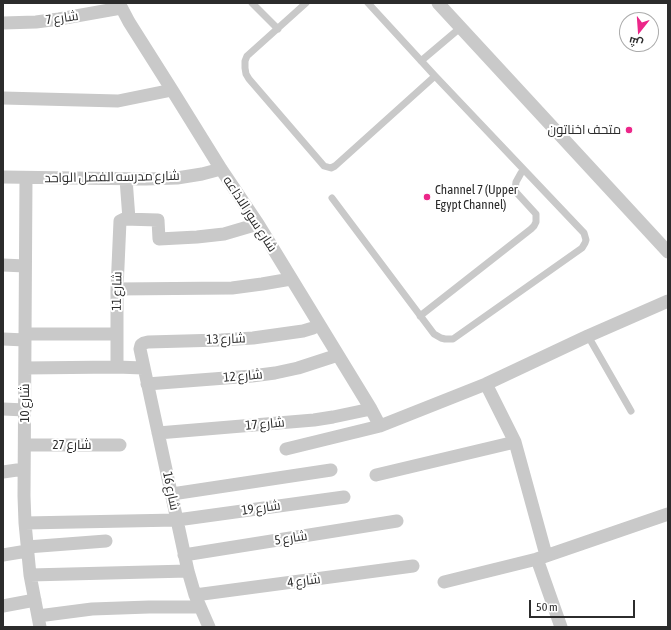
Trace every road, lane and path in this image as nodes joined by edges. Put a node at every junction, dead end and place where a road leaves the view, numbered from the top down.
1 (252, 3) edge
2 (306, 3) edge
3 (368, 3) edge
4 (438, 3) edge
5 (120, 5) edge
6 (3, 23) edge
7 (460, 28) junction
8 (278, 29) junction
9 (422, 61) junction
10 (435, 76) junction
11 (172, 90) junction
12 (3, 98) edge
13 (220, 169) junction
14 (524, 170) junction
15 (3, 177) edge
16 (26, 178) junction
17 (126, 179) junction
18 (332, 198) dead end
19 (127, 219) junction
20 (258, 224) junction
21 (668, 252) edge
22 (3, 265) edge
23 (25, 266) junction
24 (291, 279) junction
25 (117, 289) junction
26 (668, 301) edge
27 (420, 316) junction
28 (319, 325) junction
29 (117, 334) junction
30 (588, 336) junction
31 (25, 337) junction
32 (3, 339) edge
33 (141, 353) joint
34 (338, 355) junction
35 (117, 367) junction
36 (25, 368) junction
37 (144, 368) junction
38 (147, 384) junction
39 (486, 384) junction
40 (3, 409) edge
41 (371, 409) junction
42 (25, 410) junction
43 (631, 411) dead end
44 (380, 426) junction
45 (158, 433) junction
46 (515, 442) junction
47 (120, 445) dead end
48 (25, 446) junction
49 (286, 449) dead end
50 (24, 469) junction
51 (331, 470) dead end
52 (3, 472) edge
53 (376, 475) dead end
54 (172, 494) junction
55 (344, 497) dead end
56 (668, 514) edge
57 (177, 520) junction
58 (397, 521) dead end
59 (25, 523) junction
60 (106, 540) dead end
61 (27, 549) junction
62 (3, 555) edge
63 (184, 555) junction
64 (542, 557) junction
65 (413, 566) dead end
66 (188, 572) junction
67 (30, 575) junction
68 (444, 582) dead end
69 (35, 600) junction
70 (198, 601) junction
71 (3, 606) edge
72 (39, 621) edge
73 (209, 627) edge
74 (561, 627) edge

1 - 8 lane
2 - 8 lane
3 - 9 lane
4 - 7 street
5 - 6 street, شارع 7
5 - 11 street, شارع سور الاذاعه
7 - 9 lane
7 - 21 street
8 - 10 lane
9 - 10 lane
10 - 14 lane
11 - 12 street
11 - 13 street, شارع سور الاذاعه
13 - 17 street, شارع مدرسه الفصل الواحد
13 - 20 street, شارع سور الاذاعه
14 - 27 lane
14 - 27 lane
15 - 16 street, شارع مدرسه الفصل الواحد
16 - 17 street, شارع مدرسه الفصل الواحد
16 - 23 street, شارع 10
17 - 19 street
18 - 27 lane
19 - 20 street
19 - 25 street, شارع 11
20 - 24 street, شارع سور الاذاعه
22 - 23 street
23 - 31 street, شارع 10
24 - 25 street
24 - 28 street, شارع سور الاذاعه
25 - 29 street, شارع 11
26 - 30 street
28 - 33 street, شارع 13
28 - 34 street, شارع سور الاذاعه
29 - 31 street
29 - 35 street, شارع 11
30 - 39 street
30 - 43 lane
31 - 32 street
31 - 36 street, شارع 10
33 - 37 street, شارع 16
34 - 38 street, شارع 12
34 - 41 street, شارع سور الاذاعه
35 - 36 street
35 - 37 street
36 - 42 street, شارع 10
37 - 38 street, شارع 16
38 - 45 street, شارع 16
39 - 44 street
39 - 46 street
40 - 42 street
41 - 44 street, شارع سور الاذاعه
41 - 45 street, شارع 17
42 - 48 street, شارع 10
44 - 49 street
45 - 54 street, شارع 16
46 - 53 street
46 - 64 street
47 - 48 street, شارع 27
48 - 50 street, شارع 10
50 - 52 street
50 - 59 street, شارع 10
51 - 54 street
54 - 57 street, شارع 16
55 - 57 street, شارع 19
56 - 64 street
57 - 59 street, شارع 19
57 - 63 street, شارع 16
58 - 63 street, شارع 5
59 - 61 street, شارع 10
60 - 61 street
61 - 62 street
61 - 67 street, شارع 10
63 - 66 street, شارع 16
64 - 68 street
64 - 74 street
65 - 70 street, شارع 4
66 - 67 street
66 - 70 street, شارع 16
67 - 69 street, شارع 10
69 - 71 street
69 - 72 street, شارع 10
70 - 72 street, شارع 4
70 - 73 street, شارع 16

